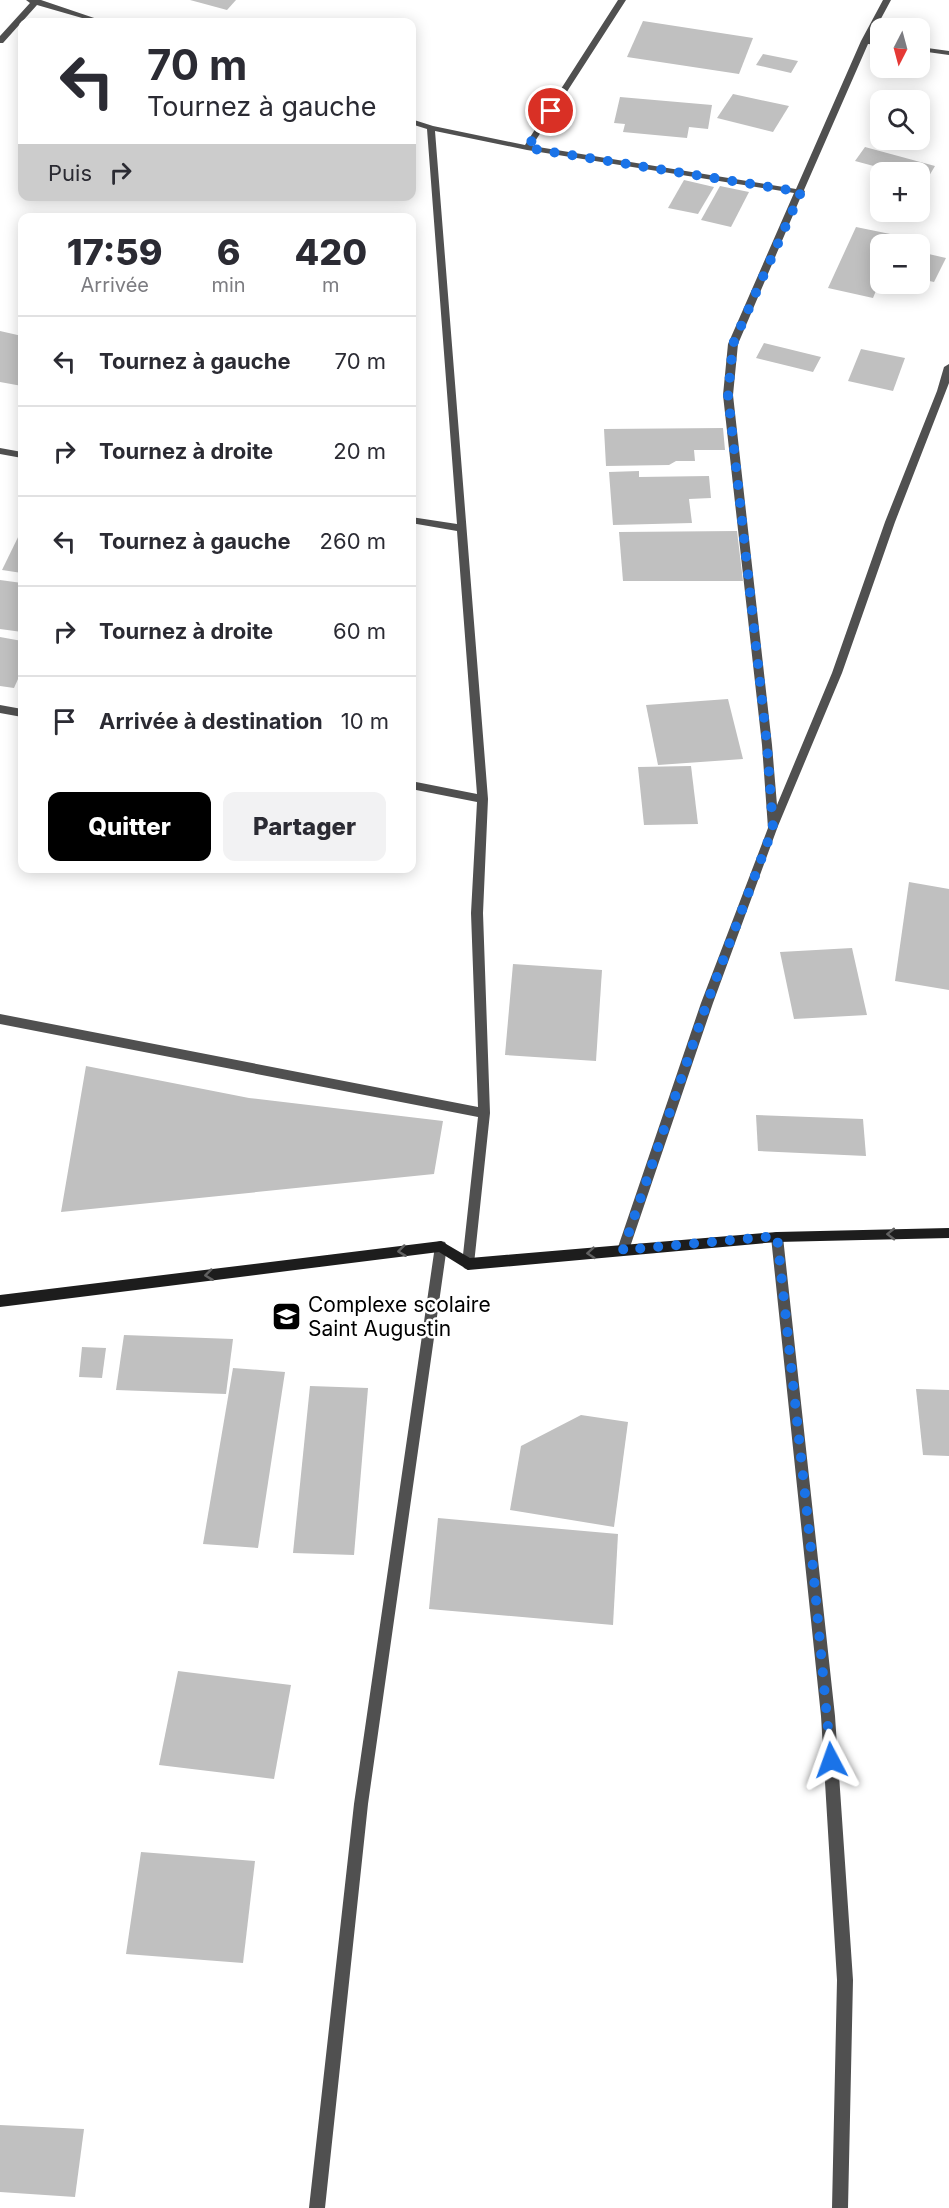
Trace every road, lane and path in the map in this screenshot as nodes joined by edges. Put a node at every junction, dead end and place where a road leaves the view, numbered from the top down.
1 (622, 0) edge
2 (887, 0) edge
3 (34, 1) edge
4 (20, 18) edge
5 (89, 18) edge
6 (18, 20) edge
7 (0, 41) edge
8 (866, 41) junction
9 (870, 42) edge
10 (930, 50) edge
11 (949, 53) edge
12 (416, 123) edge
13 (431, 128) junction
14 (527, 148) junction
15 (801, 192) junction
16 (949, 367) edge
17 (0, 451) edge
18 (18, 454) edge
19 (416, 521) edge
20 (461, 528) junction
21 (0, 709) edge
22 (18, 712) edge
23 (416, 786) edge
24 (483, 798) junction
25 (773, 828) junction
26 (0, 1019) edge
27 (484, 1113) junction
28 (949, 1233) edge
29 (777, 1236) junction
30 (441, 1246) junction
31 (623, 1250) junction
32 (468, 1264) junction
33 (0, 1301) edge
34 (317, 2208) edge
35 (840, 2208) edge

1 - 14 street
2 - 8 street
3 - 4 street
3 - 5 street
6 - 7 street
8 - 9 street
8 - 15 street
10 - 11 street
12 - 13 street
13 - 14 street
13 - 20 street
14 - 15 street
15 - 25 street
16 - 25 street
17 - 18 street
19 - 20 street
20 - 24 street
21 - 22 street
23 - 24 street
24 - 27 street
25 - 31 street
26 - 27 street
27 - 32 street
28 -> 29 main road
29 - 31 main road
29 - 35 street
30 - 32 main road
30 -> 33 main road
30 - 34 street
31 -> 32 main road

